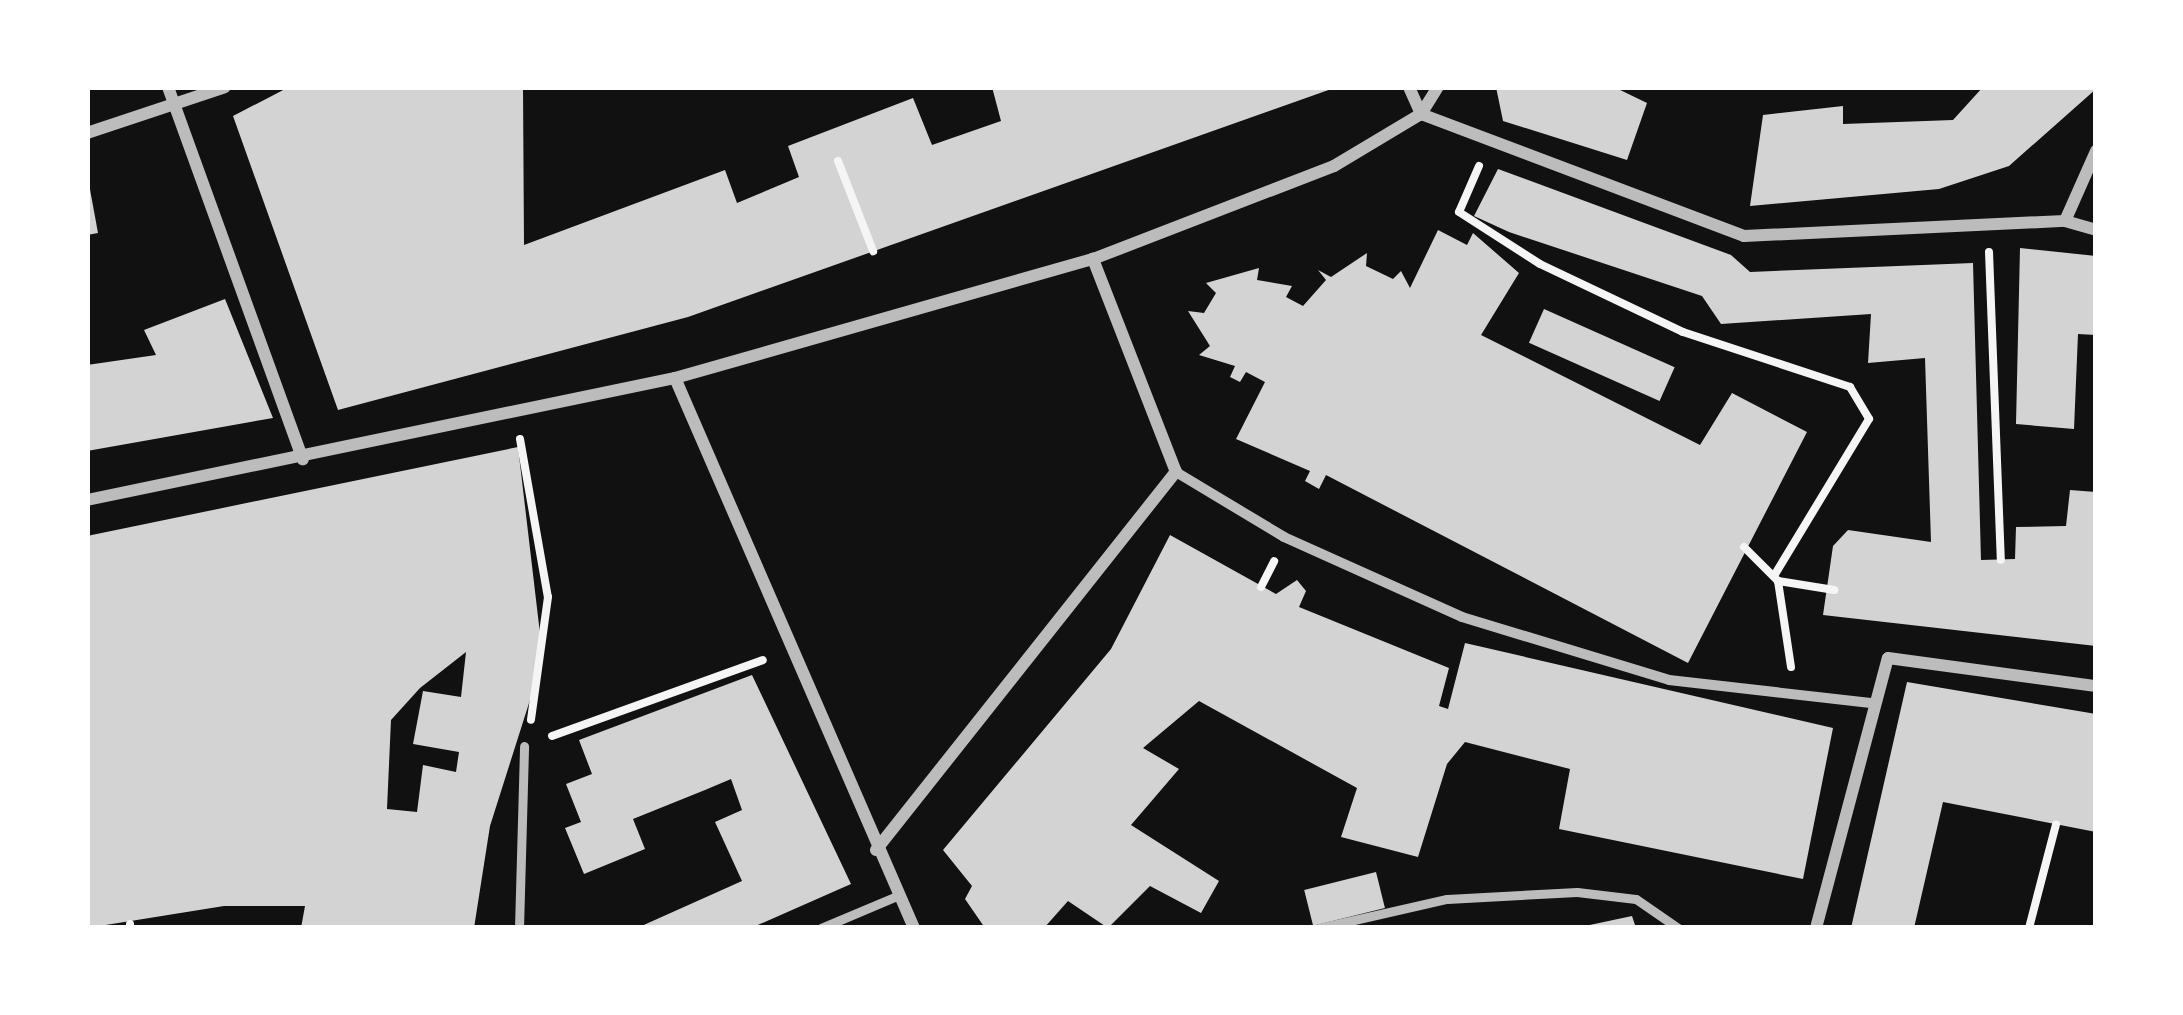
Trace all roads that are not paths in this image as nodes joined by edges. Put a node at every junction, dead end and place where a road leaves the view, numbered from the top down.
1 (168, 87) edge
2 (225, 87) edge
3 (1409, 87) edge
4 (1438, 87) edge
5 (177, 108) junction
6 (1421, 114) junction
7 (87, 134) edge
8 (2096, 151) edge
9 (2065, 221) junction
10 (2096, 230) edge
11 (1093, 259) junction
12 (675, 379) junction
13 (303, 458) junction
14 (1176, 472) junction
15 (87, 500) edge
16 (2096, 686) edge
17 (1871, 703) junction
18 (524, 746) road end
19 (876, 850) junction
20 (897, 896) junction
21 (519, 928) edge
22 (821, 928) edge
23 (914, 928) edge
24 (1318, 928) edge
25 (1678, 928) edge
26 (1816, 928) edge

1 - 5 street
2 - 5 street
3 - 6 street
4 - 6 street
5 - 7 street
5 - 13 street
6 - 9 street
6 - 11 street
8 - 9 street
9 - 10 street
11 - 12 street
11 - 14 street
12 - 13 street
12 - 19 street
13 - 15 street
14 - 17 street
14 - 19 street
16 - 17 street
17 - 26 street
18 - 21 lane
19 - 20 street
20 - 22 lane
20 - 23 street
24 - 25 lane

